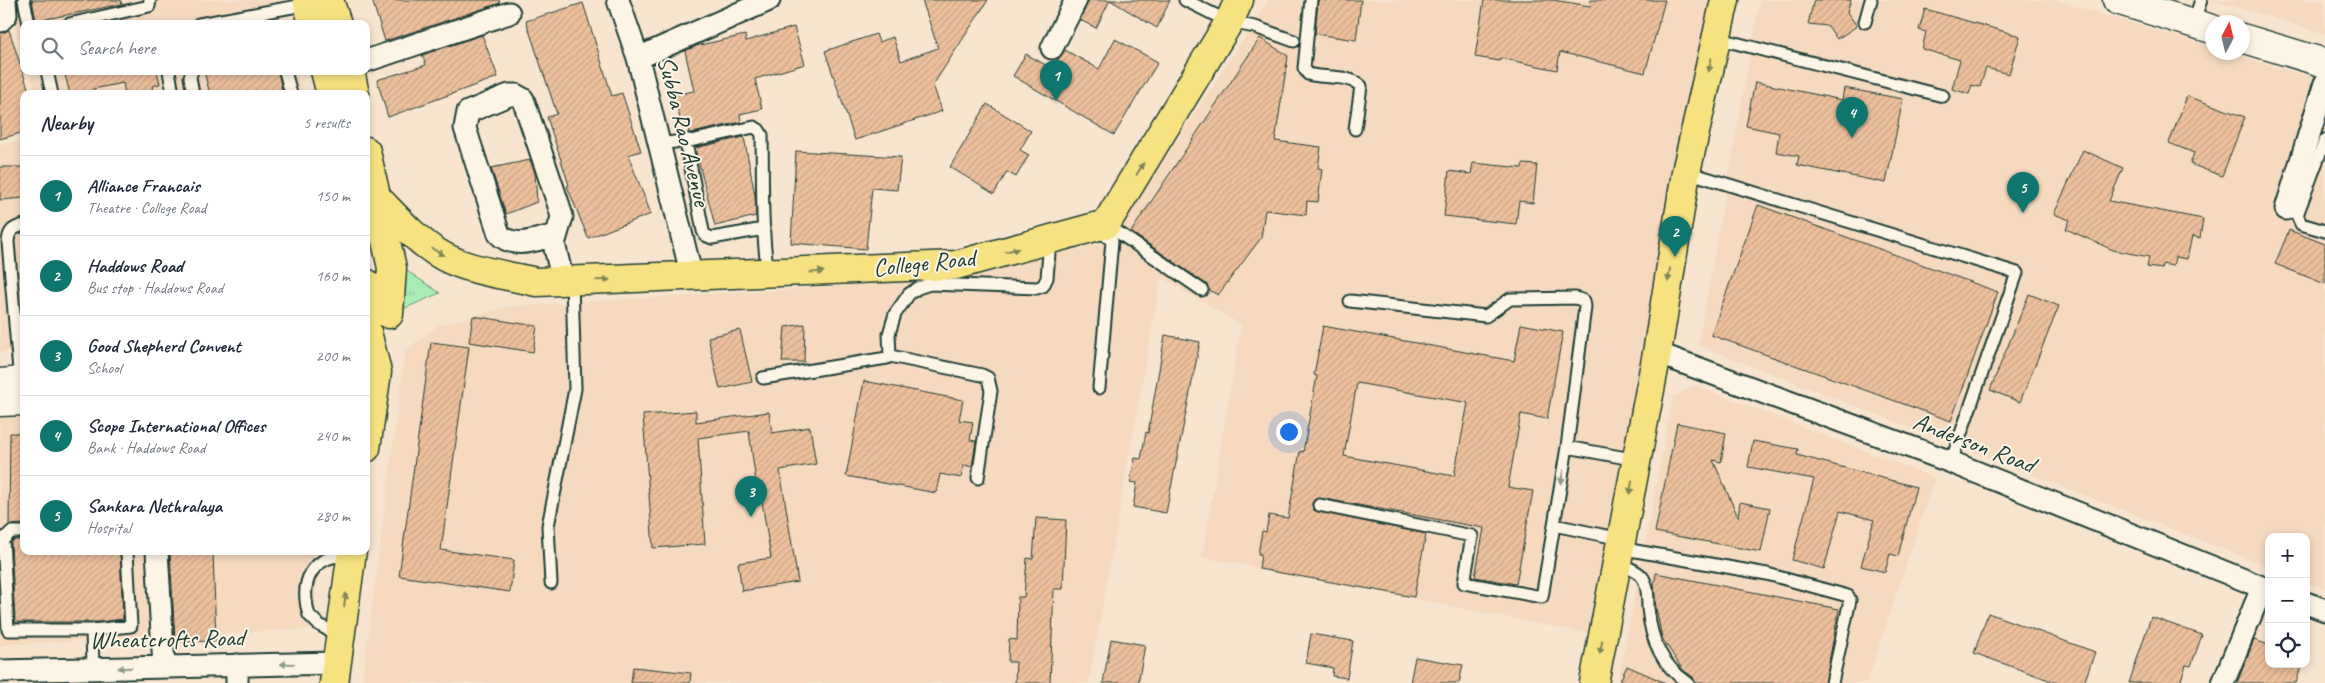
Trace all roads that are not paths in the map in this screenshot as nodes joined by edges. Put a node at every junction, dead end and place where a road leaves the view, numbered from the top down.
1 (5, 0) edge
2 (24, 0) edge
3 (150, 0) edge
4 (618, 0) edge
5 (769, 0) edge
6 (1076, 0) edge
7 (1185, 0) edge
8 (1311, 0) edge
9 (1725, 0) edge
10 (1870, 0) edge
11 (2166, 0) edge
12 (2131, 2) edge
13 (1235, 6) edge
14 (315, 7) edge
15 (509, 13) dead end
16 (2204, 13) edge
17 (29, 20) edge
18 (87, 20) edge
19 (226, 20) edge
20 (331, 20) edge
21 (0, 22) edge
22 (1865, 22) dead end
23 (2250, 25) edge
24 (1716, 38) junction
25 (2250, 40) edge
26 (1294, 41) dead end
27 (1052, 48) dead end
28 (2325, 48) edge
29 (638, 58) junction
30 (370, 60) edge
31 (2325, 63) edge
32 (47, 75) edge
33 (170, 75) edge
34 (191, 75) edge
35 (287, 75) edge
36 (326, 75) edge
37 (351, 75) edge
38 (2325, 83) edge
39 (51, 90) edge
40 (172, 90) edge
41 (192, 90) edge
42 (290, 90) edge
43 (330, 90) edge
44 (354, 90) edge
45 (1943, 96) dead end
46 (1355, 129) dead end
47 (689, 140) junction
48 (2325, 140) edge
49 (660, 144) junction
50 (370, 169) edge
51 (1686, 172) junction
52 (376, 197) junction
53 (2286, 209) dead end
54 (20, 226) edge
55 (1100, 226) junction
56 (764, 229) junction
57 (2325, 231) edge
58 (556, 235) junction
59 (414, 236) junction
60 (1050, 240) junction
61 (376, 245) edge
62 (768, 274) junction
63 (692, 277) junction
64 (568, 281) junction
65 (1202, 290) dead end
66 (370, 299) edge
67 (1350, 302) dead end
68 (374, 315) edge
69 (20, 336) edge
70 (1657, 353) junction
71 (890, 356) junction
72 (370, 357) edge
73 (372, 372) edge
74 (763, 378) dead end
75 (17, 387) edge
76 (1099, 388) dead end
77 (370, 397) edge
78 (0, 402) edge
79 (1567, 447) junction
80 (1637, 460) junction
81 (1951, 462) junction
82 (978, 478) dead end
83 (1319, 505) dead end
84 (1554, 525) junction
85 (20, 532) edge
86 (1619, 550) junction
87 (127, 555) edge
88 (157, 555) edge
89 (342, 555) edge
90 (351, 555) edge
91 (551, 583) dead end
92 (2265, 589) edge
93 (2310, 604) edge
94 (2325, 610) edge
95 (92, 630) junction
96 (337, 661) edge
97 (164, 667) junction
98 (93, 668) junction
99 (0, 671) edge
100 (237, 674) edge
101 (1594, 683) edge
102 (1688, 683) edge
103 (1832, 683) edge
104 (2223, 683) edge

1 - 21 street
2 - 17 lane
3 - 18 lane
4 - 29 street, Subba Rao Avenue
5 - 29 street
6 - 27 street
7 - 13 lane
8 - 46 lane
9 - 24 main road
10 - 22 lane
11 - 16 main road
12 - 16 main road
13 - 26 lane
55 -> 13 main road
14 - 19 lane
14 - 20 main road
15 - 30 street
23 - 28 main road
24 - 45 lane
24 -> 51 main road
25 - 31 main road
29 - 49 street, Subba Rao Avenue
32 - 39 lane
33 - 40 lane
34 - 41 lane
35 - 42 lane
36 - 43 main road
37 - 44 main road
38 - 53 street
47 - 49 lane
47 - 56 lane
47 - 56 lane
48 - 57 lane
49 - 63 street, Subba Rao Avenue
50 - 52 main road
51 -> 70 main road
51 - 81 lane
52 - 59 main road, College Road
52 - 61 main road
54 - 69 lane
55 - 60 main road, College Road
55 - 65 lane
55 - 76 lane
56 - 62 lane
58 - 58 street
58 - 64 street
59 - 61 main road
59 -> 64 main road, College Road
62 -> 60 main road, College Road
60 - 71 lane
61 - 68 main road
62 - 63 main road, College Road
64 -> 63 main road, College Road
64 - 91 lane
66 - 68 main road
67 - 79 lane
69 - 75 lane
70 - 80 main road
70 - 81 street, Anderson Road
71 - 74 lane
71 - 82 lane
72 - 73 main road
73 - 77 main road
75 - 78 main road
79 - 80 lane
79 -> 84 lane
80 -> 86 main road
81 - 92 street, Anderson Road
83 - 84 lane
84 - 86 lane
85 - 95 lane
86 -> 101 main road
86 - 102 lane
86 - 103 lane
87 - 95 lane
88 - 97 street
89 - 96 lane
96 -> 90 main road
92 - 104 street
93 - 94 street
95 - 98 lane
96 -> 100 street, Wheatcrofts Road
97 -> 98 street, Wheatcrofts Road
97 - 100 street, Wheatcrofts Road
98 - 99 street, Wheatcrofts Road

